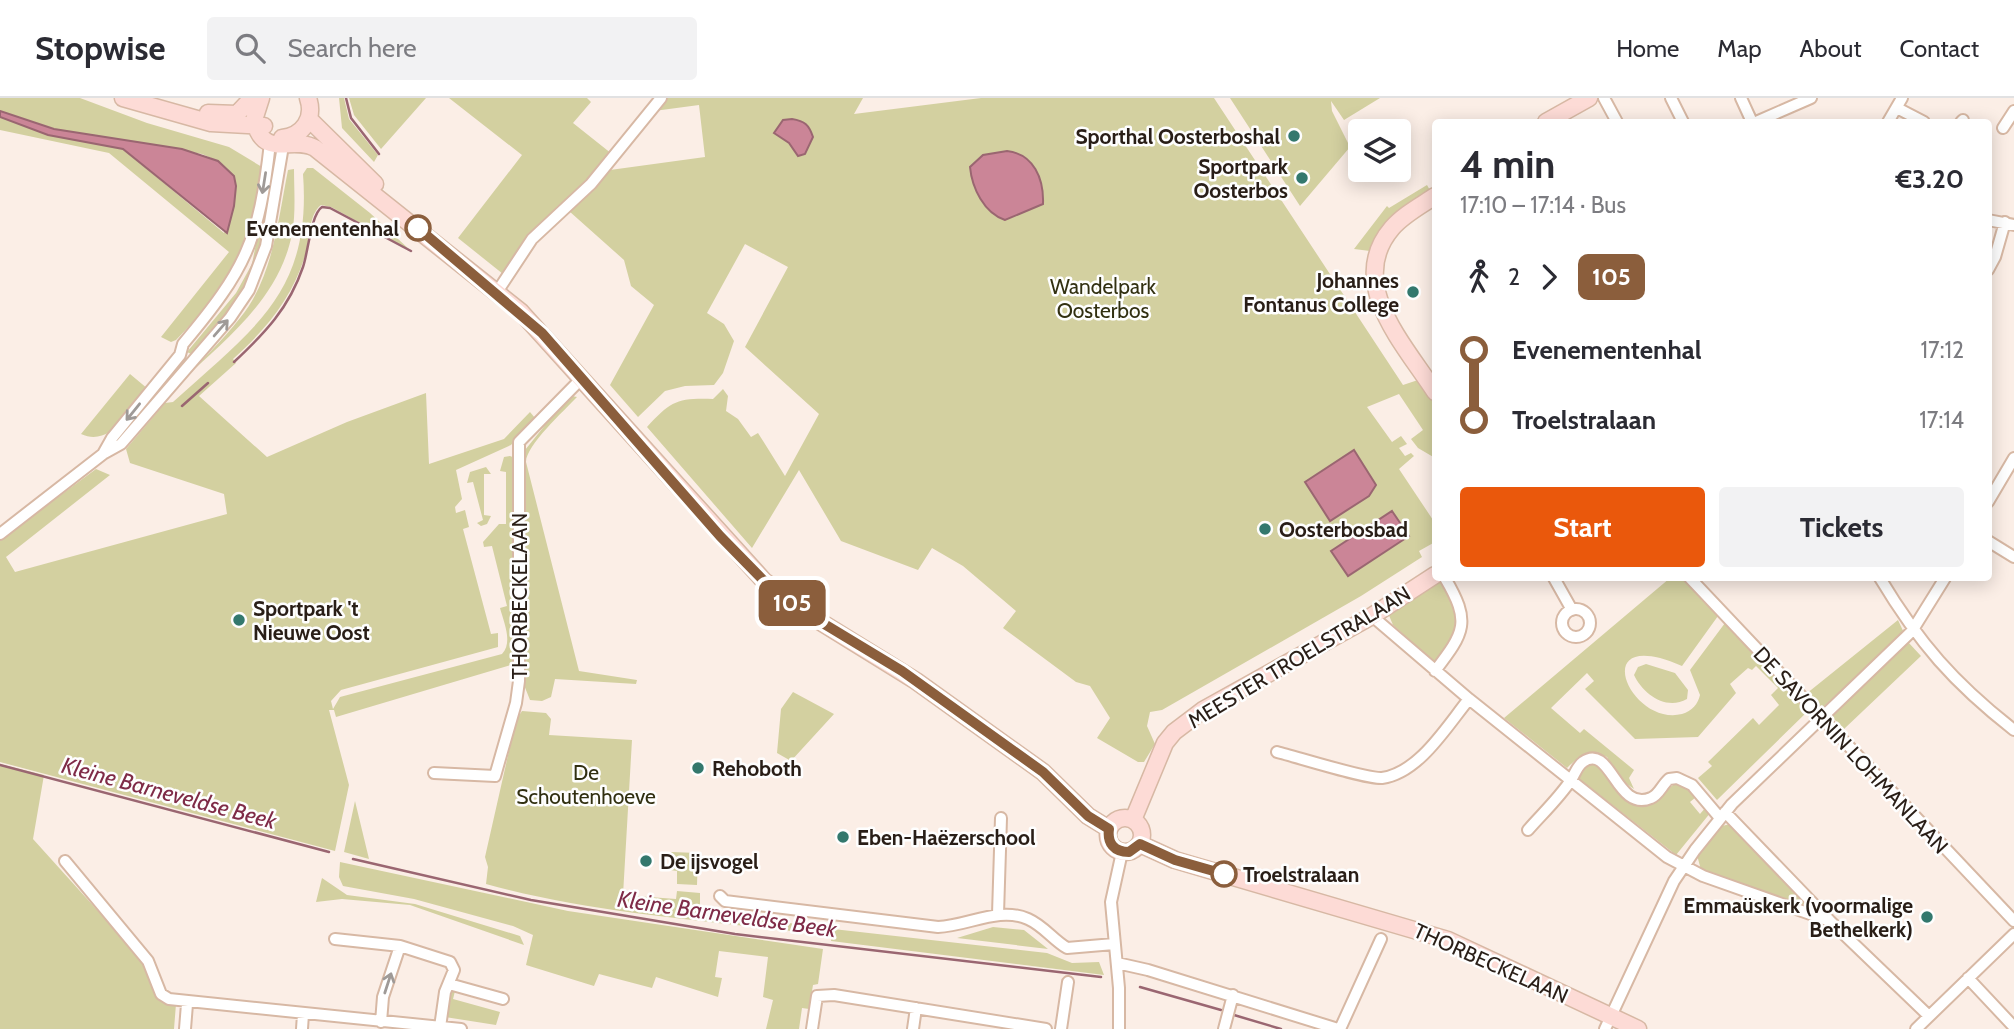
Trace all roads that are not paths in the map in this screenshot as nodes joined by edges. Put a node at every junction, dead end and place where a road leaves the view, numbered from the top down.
1 (123, 98) edge
2 (148, 98) edge
3 (299, 98) edge
4 (308, 98) edge
5 (661, 98) edge
6 (1589, 98) edge
7 (1604, 98) edge
8 (1671, 98) edge
9 (1741, 98) edge
10 (1811, 98) edge
11 (254, 101) edge
12 (1900, 103) edge
13 (2014, 111) edge
14 (1551, 119) edge
15 (1615, 119) edge
16 (1682, 119) edge
17 (1752, 119) edge
18 (1761, 119) edge
19 (1890, 119) edge
20 (1920, 119) edge
21 (308, 122) junction
22 (2003, 128) dead end
23 (276, 137) junction
24 (1432, 198) edge
25 (405, 218) junction
26 (2009, 224) edge
27 (1992, 263) edge
28 (497, 292) junction
29 (582, 378) junction
30 (1432, 387) edge
31 (103, 454) junction
32 (2014, 458) edge
33 (1992, 495) edge
34 (0, 534) edge
35 (1992, 543) edge
36 (2014, 557) edge
37 (1432, 577) edge
38 (1447, 581) edge
39 (1556, 581) edge
40 (1693, 581) edge
41 (1882, 581) edge
42 (1943, 581) edge
43 (1572, 610) dead end
44 (1372, 616) junction
45 (1912, 631) junction
46 (1435, 671) junction
47 (1469, 699) junction
48 (1821, 719) junction
49 (2014, 730) edge
50 (1277, 752) dead end
51 (434, 773) dead end
52 (1571, 780) junction
53 (1723, 815) junction
54 (1001, 818) dead end
55 (1133, 820) junction
56 (1109, 829) junction
57 (1528, 830) dead end
58 (1140, 844) junction
59 (1122, 852) junction
60 (65, 861) dead end
61 (1684, 867) junction
62 (720, 896) dead end
63 (998, 914) junction
64 (1830, 921) junction
65 (2014, 921) edge
66 (2014, 934) edge
67 (335, 939) dead end
68 (1381, 939) dead end
69 (1114, 944) junction
70 (400, 946) junction
71 (1117, 963) junction
72 (1968, 978) junction
73 (1068, 982) dead end
74 (449, 984) junction
75 (1233, 995) junction
76 (503, 999) dead end
77 (187, 1004) junction
78 (916, 1008) junction
79 (303, 1014) junction
80 (1929, 1016) junction
81 (381, 1022) junction
82 (1608, 1023) edge
83 (1013, 1026) edge
84 (405, 1027) edge
85 (440, 1027) junction
86 (2014, 1027) edge
87 (185, 1029) edge
88 (302, 1029) edge
89 (461, 1029) edge
90 (812, 1029) edge
91 (913, 1029) edge
92 (1046, 1029) edge
93 (1061, 1029) edge
94 (1119, 1029) edge
95 (1224, 1029) edge
96 (1339, 1029) edge
97 (1638, 1029) edge
98 (1916, 1029) edge

1 - 23 main road
2 - 11 main road
3 - 21 main road
4 - 21 main road
5 - 28 street
6 - 14 main road
7 - 15 street
8 - 16 street
9 - 17 street
10 - 18 street
11 - 23 main road
12 - 19 street
12 - 20 street
13 - 22 street
21 - 23 main road
21 - 25 main road
23 - 25 main road
23 -> 31 street
31 -> 23 street
24 - 30 main road
25 - 28 main road
26 - 27 street
28 - 29 main road
29 - 51 street, THORBECKELAAN
29 - 56 main road
31 - 34 street
32 - 33 street
35 - 36 street
37 - 44 main road, MEESTER TROELSTRALAAN
38 - 46 street
39 - 43 street
40 - 48 street, DE SAVORNIN LOHMANLAAN
41 - 45 street
42 - 45 street
44 - 46 street
44 - 55 main road, MEESTER TROELSTRALAAN
45 - 48 street
45 - 49 street
46 - 47 street
47 - 50 street
47 - 52 street
48 - 53 street
48 - 65 street, DE SAVORNIN LOHMANLAAN
52 - 53 street
52 - 57 street
52 - 61 street
53 - 61 street
53 - 64 street
54 - 63 street
55 - 56 main road
55 - 58 main road
56 - 59 main road
58 - 59 main road
58 - 82 main road, THORBECKELAAN
59 - 69 street
60 - 77 street
61 - 64 street
61 - 82 street
62 - 63 street
63 - 69 street
64 - 80 street
66 - 72 street
67 - 70 street
68 - 96 street
69 - 71 street
70 - 74 street
81 -> 70 street
71 - 75 street
71 - 94 street
72 - 80 street
72 - 86 street
73 - 93 street
74 - 76 street
74 - 85 street
75 - 95 street
75 - 96 street
77 - 79 street
77 - 87 street
78 - 83 street
78 - 90 street
78 - 91 street
79 - 81 street
79 - 88 street
80 - 98 street
81 - 84 street
82 - 97 main road, THORBECKELAAN
83 - 92 street
84 - 85 street
85 - 89 street

